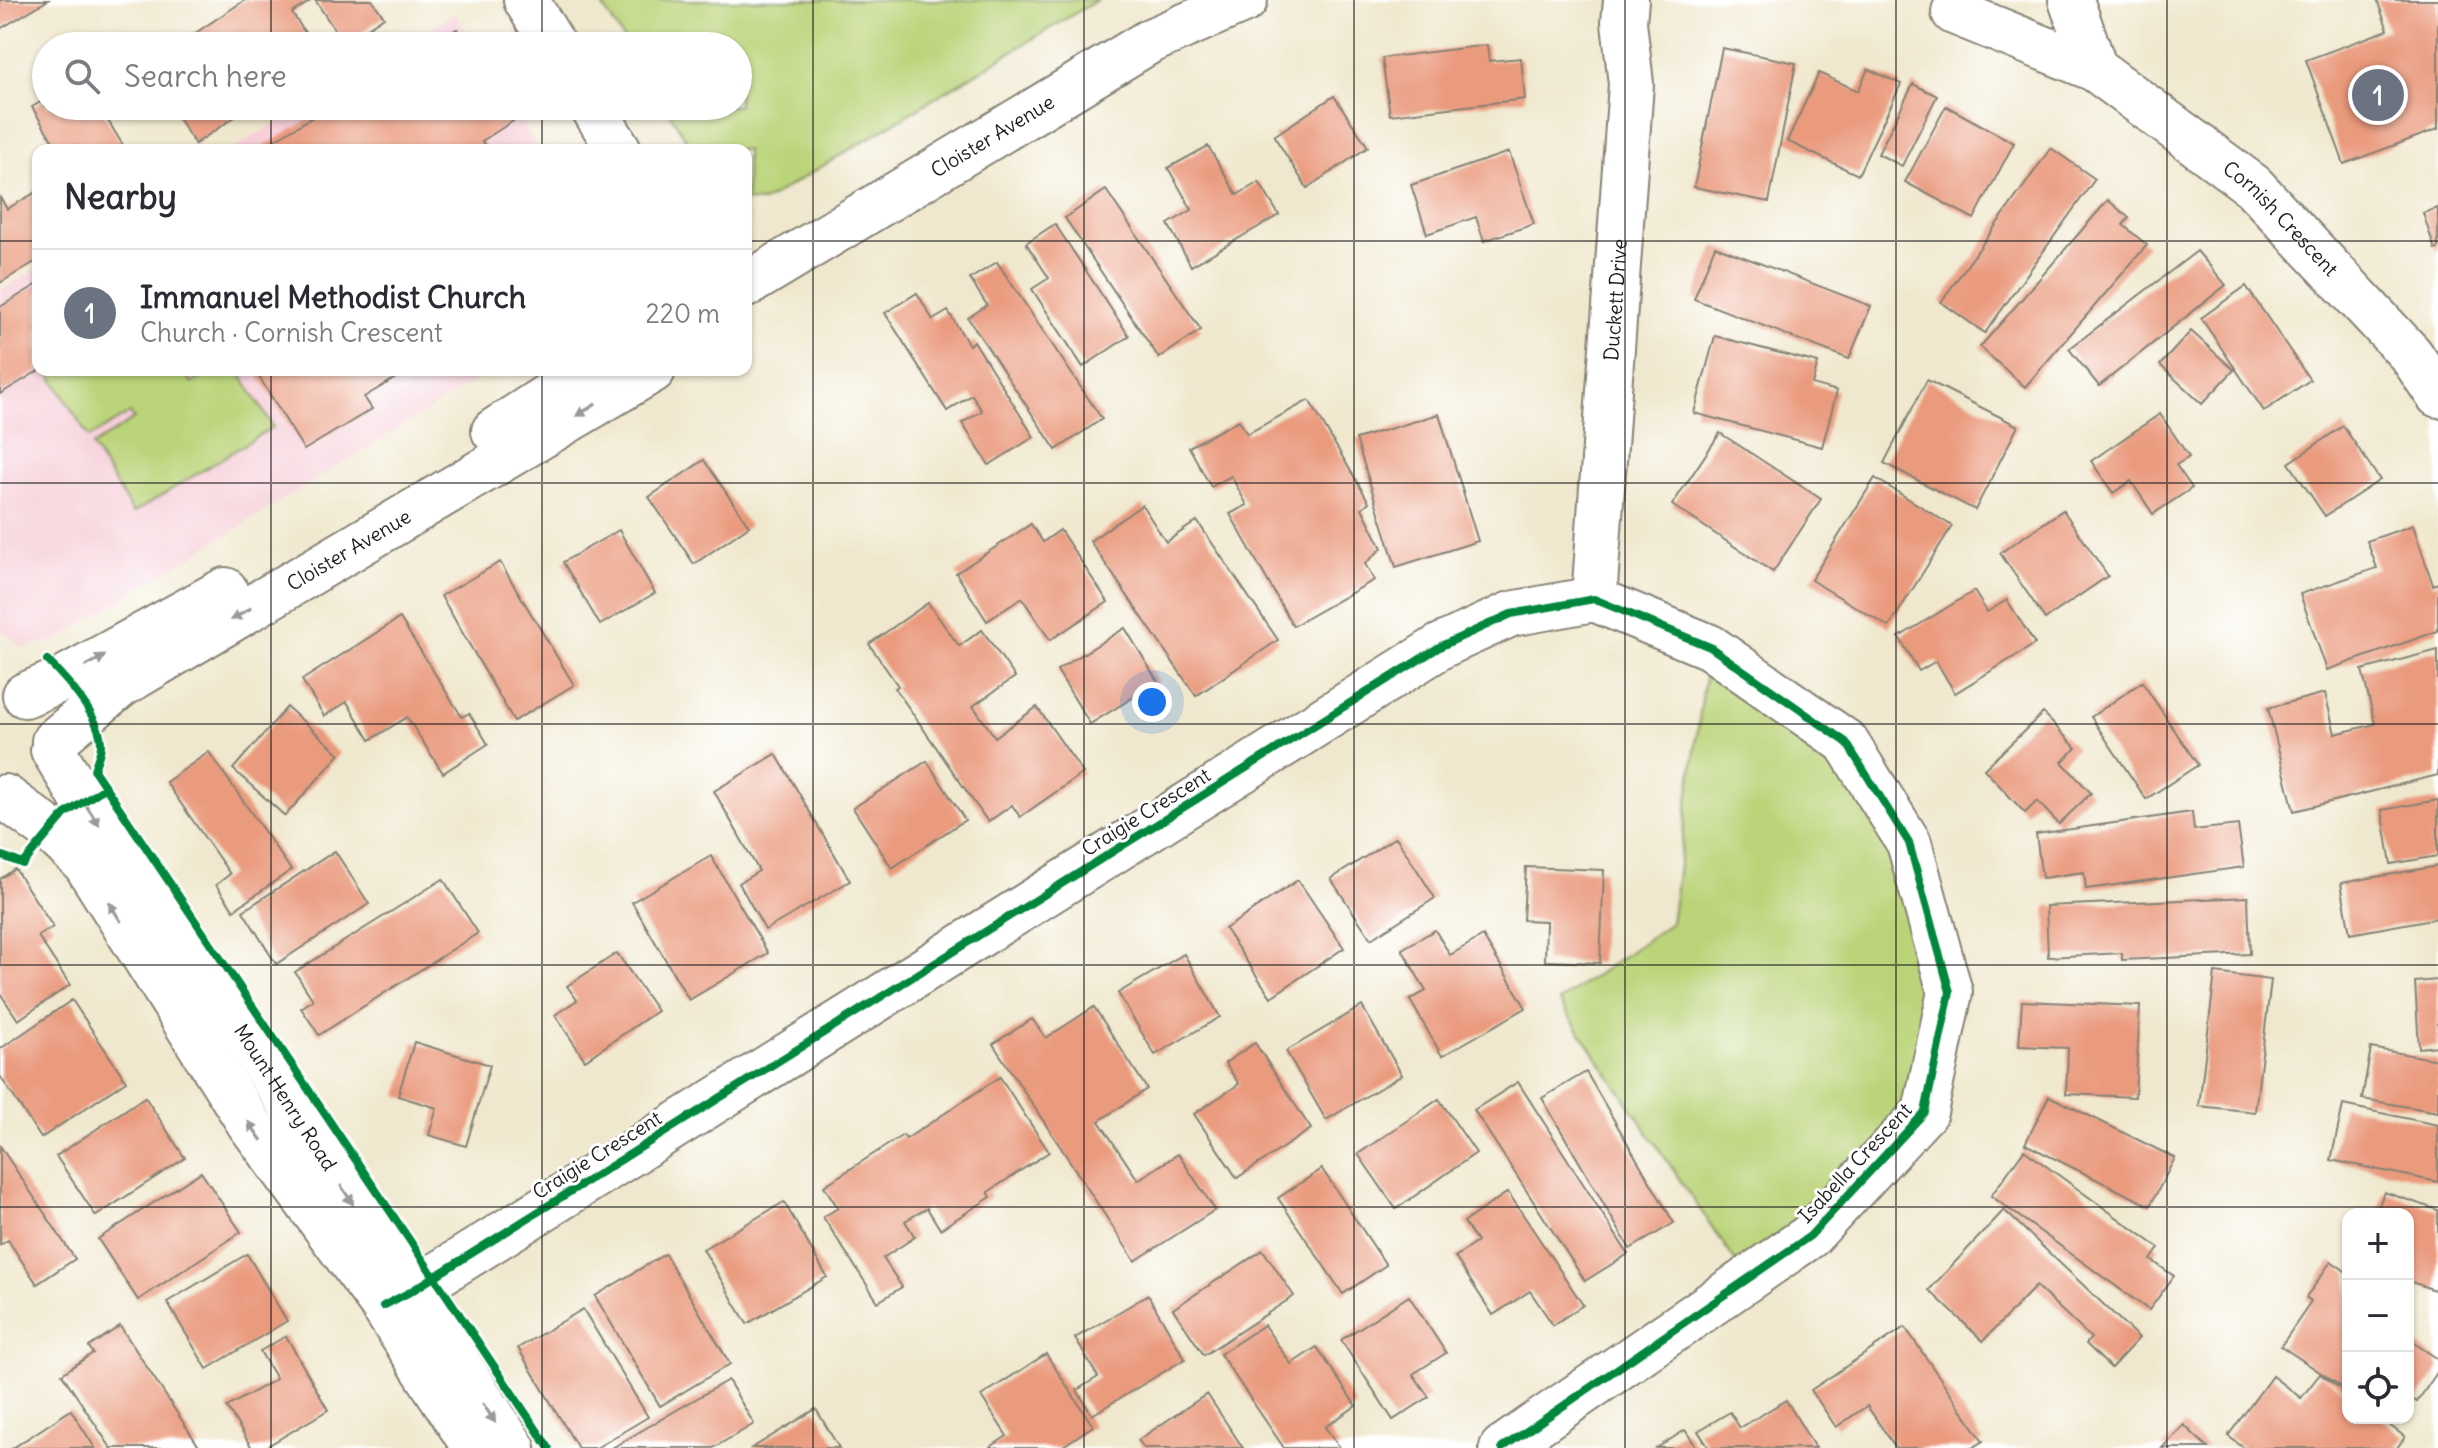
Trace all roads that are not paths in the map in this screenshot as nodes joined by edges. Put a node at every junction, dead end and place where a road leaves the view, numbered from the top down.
1 (526, 0) edge
2 (1245, 0) edge
3 (1626, 0) edge
4 (2071, 0) edge
5 (1954, 12) dead end
6 (545, 32) edge
7 (2095, 69) junction
8 (601, 120) edge
9 (615, 144) edge
10 (752, 281) edge
11 (579, 376) edge
12 (643, 376) edge
13 (2438, 395) edge
14 (1594, 599) junction
15 (7, 690) edge
16 (54, 745) junction
17 (2, 797) edge
18 (396, 1299) junction
19 (475, 1448) edge
20 (513, 1448) edge
21 (1502, 1448) edge

1 - 6 street
2 - 10 street, Cloister Avenue
3 - 14 street, Duckett Drive
4 - 7 street
5 - 7 street, Cornish Crescent
7 - 13 street, Cornish Crescent
8 - 9 street
15 -> 11 street, Cloister Avenue
12 -> 16 street, Cloister Avenue
14 - 18 street, Craigie Crescent
14 - 21 street, Isabella Crescent
15 - 16 street, Mount Henry Road
16 - 17 street
16 -> 18 street, Mount Henry Road
18 -> 17 street, Mount Henry Road
18 - 19 street, Mount Henry Road
18 -> 20 street, Mount Henry Road

